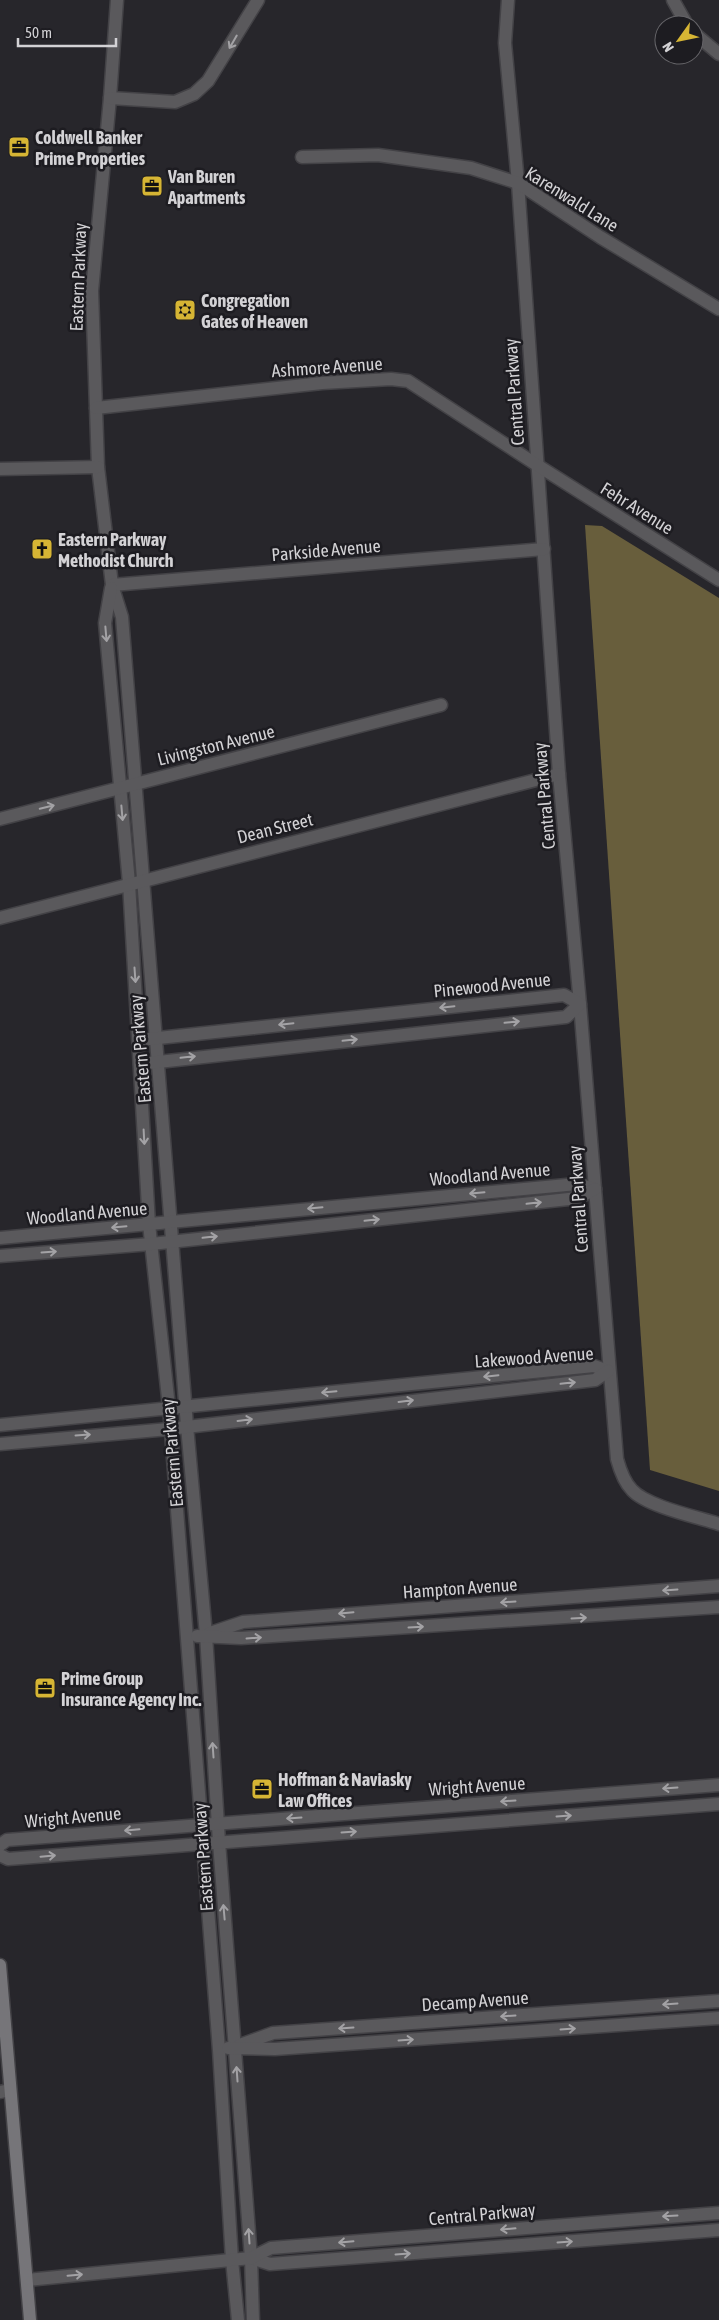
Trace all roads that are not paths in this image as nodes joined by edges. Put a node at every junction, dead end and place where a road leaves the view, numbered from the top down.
1 (117, 0) edge
2 (258, 0) edge
3 (508, 0) edge
4 (673, 0) edge
5 (681, 15) edge
6 (704, 41) edge
7 (719, 54) edge
8 (110, 98) junction
9 (302, 157) dead end
10 (518, 183) junction
11 (719, 310) edge
12 (96, 408) junction
13 (537, 465) junction
14 (98, 467) junction
15 (0, 469) edge
16 (544, 549) junction
17 (719, 580) edge
18 (112, 586) junction
19 (441, 705) dead end
20 (559, 774) junction
21 (136, 783) junction
22 (120, 788) junction
23 (0, 819) edge
24 (143, 880) junction
25 (129, 883) junction
26 (0, 918) edge
27 (580, 1004) junction
28 (157, 1038) junction
29 (139, 1039) junction
30 (158, 1060) junction
31 (140, 1064) junction
32 (595, 1189) junction
33 (171, 1222) junction
34 (149, 1224) junction
35 (0, 1238) edge
36 (172, 1241) junction
37 (151, 1244) junction
38 (0, 1256) edge
39 (608, 1371) junction
40 (185, 1406) junction
41 (169, 1407) junction
42 (60, 1419) junction
43 (0, 1425) edge
44 (187, 1426) junction
45 (170, 1429) junction
46 (62, 1437) junction
47 (0, 1444) edge
48 (719, 1524) edge
49 (719, 1586) edge
50 (719, 1607) edge
51 (206, 1635) junction
52 (187, 1637) junction
53 (719, 1785) edge
54 (719, 1804) edge
55 (201, 1824) junction
56 (218, 1824) junction
57 (219, 1842) junction
58 (201, 1843) junction
59 (0, 1845) edge
60 (0, 1855) edge
61 (0, 1965) edge
62 (719, 2001) edge
63 (719, 2018) edge
64 (235, 2047) junction
65 (219, 2050) junction
66 (5, 2091) edge
67 (719, 2214) edge
68 (719, 2230) edge
69 (251, 2258) junction
70 (232, 2260) junction
71 (27, 2280) junction
72 (30, 2320) edge
73 (238, 2320) edge
74 (253, 2320) edge

1 - 8 street, Eastern Parkway
2 -> 8 street
3 - 10 street, Central Parkway
4 - 5 street
6 - 7 street
8 - 12 street, Eastern Parkway
9 - 10 street, Karenwald Lane
10 - 11 street, Karenwald Lane
10 - 13 street, Central Parkway
12 - 13 street, Ashmore Avenue
12 - 14 street, Eastern Parkway
13 - 16 street, Central Parkway
13 - 17 street, Fehr Avenue
14 - 15 street
14 - 18 street, Eastern Parkway
16 - 18 street, Parkside Avenue
16 - 20 street, Central Parkway
18 - 21 street, Eastern Parkway
18 -> 22 street, Eastern Parkway
19 - 21 street, Livingston Avenue
20 - 24 street, Dean Street
20 - 27 street, Central Parkway
21 - 22 street, Livingston Avenue
21 - 24 street, Eastern Parkway
23 -> 22 street, Livingston Avenue
22 -> 25 street, Eastern Parkway
24 - 25 street, Dean Street
24 - 28 street, Eastern Parkway
25 - 26 street, Dean Street
25 -> 29 street, Eastern Parkway
27 -> 28 street, Pinewood Avenue
30 -> 27 street
27 - 32 street, Central Parkway
28 - 29 street, Pinewood Avenue
28 - 30 street, Eastern Parkway
29 - 31 street, Eastern Parkway
30 - 31 street
30 - 33 street, Eastern Parkway
31 -> 34 street, Eastern Parkway
32 -> 33 street, Woodland Avenue
36 -> 32 street, Woodland Avenue
32 - 39 street, Central Parkway
33 - 34 street, Woodland Avenue
33 - 36 street, Eastern Parkway
34 -> 35 street, Woodland Avenue
34 - 37 street, Eastern Parkway
36 - 37 street, Woodland Avenue
36 - 40 street, Eastern Parkway
38 -> 37 street, Woodland Avenue
37 - 41 street, Eastern Parkway
39 -> 40 street, Lakewood Avenue
44 -> 39 street, Lakewood Avenue
39 - 48 street, Central Parkway
40 - 41 street, Lakewood Avenue
40 - 44 street, Eastern Parkway
41 - 42 street, Lakewood Avenue
41 - 45 street, Eastern Parkway
42 - 43 street, Lakewood Avenue
42 - 46 street
44 - 45 street, Lakewood Avenue
44 - 51 street, Eastern Parkway
46 -> 45 street, Lakewood Avenue
45 - 52 street, Eastern Parkway
46 - 47 street, Lakewood Avenue
49 -> 51 street, Hampton Avenue
51 -> 50 street, Hampton Avenue
51 - 52 street, Hampton Avenue
56 -> 51 street, Eastern Parkway
52 - 55 street, Eastern Parkway
53 -> 56 street, Wright Avenue
57 -> 54 street, Wright Avenue
55 - 56 street, Wright Avenue
55 - 58 street, Eastern Parkway
55 -> 59 street, Wright Avenue
56 - 57 street, Eastern Parkway
57 - 58 street, Wright Avenue
64 -> 57 street, Eastern Parkway
60 -> 58 street, Wright Avenue
58 - 65 street, Eastern Parkway
61 - 66 main road
62 -> 64 street, Decamp Avenue
64 -> 63 street, Decamp Avenue
64 - 65 street, Decamp Avenue
69 -> 64 street, Eastern Parkway
65 - 70 street, Eastern Parkway
66 - 71 main road
67 -> 69 street, Central Parkway
69 -> 68 street, Central Parkway
69 - 70 street, Central Parkway
69 - 74 street, Eastern Parkway
71 -> 70 street, Central Parkway
70 - 73 street, Eastern Parkway
71 - 72 main road

